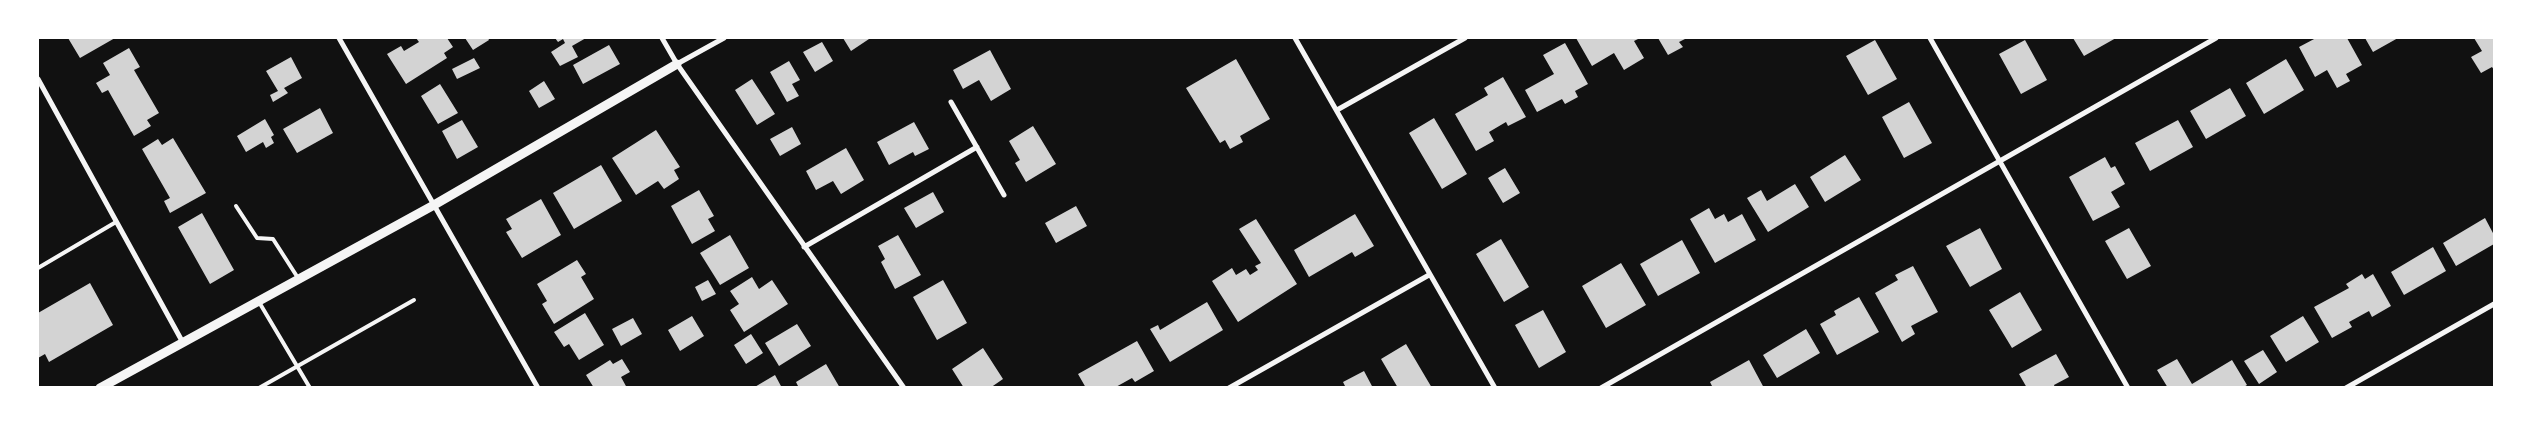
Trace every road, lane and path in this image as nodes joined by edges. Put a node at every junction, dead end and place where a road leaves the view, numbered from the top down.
1 (339, 38) edge
2 (662, 38) edge
3 (724, 38) edge
4 (1295, 38) edge
5 (1465, 38) edge
6 (1930, 38) edge
7 (2216, 38) edge
8 (677, 64) junction
9 (38, 79) edge
10 (951, 102) dead end
11 (1337, 110) junction
12 (977, 147) junction
13 (2000, 159) junction
14 (1004, 195) dead end
15 (434, 204) junction
16 (236, 206) dead end
17 (116, 222) junction
18 (804, 247) junction
19 (38, 268) edge
20 (1429, 275) junction
21 (298, 278) junction
22 (258, 300) junction
23 (414, 300) dead end
24 (2494, 304) edge
25 (182, 340) junction
26 (297, 365) junction
27 (100, 388) edge
28 (259, 388) edge
29 (310, 388) edge
30 (538, 388) edge
31 (904, 388) edge
32 (1229, 388) edge
33 (1495, 388) edge
34 (1601, 388) edge
35 (2128, 388) edge
36 (2346, 388) edge

1 - 15 street
2 - 8 street
3 - 8 street
4 - 11 street
5 - 11 street
6 - 13 street
7 - 13 street
8 - 15 street
8 - 18 street
9 - 17 street
10 - 12 street
11 - 20 street
12 - 14 street
12 - 18 street
13 - 34 street
13 - 35 street
15 - 21 street
15 - 30 street
16 - 21 lane
17 - 19 lane
17 - 25 street
18 - 31 street
20 - 32 street
20 - 33 street
21 - 22 street
22 - 25 street
22 - 26 lane
23 - 26 lane
24 - 36 street
25 - 27 street
26 - 28 lane
26 - 29 lane

